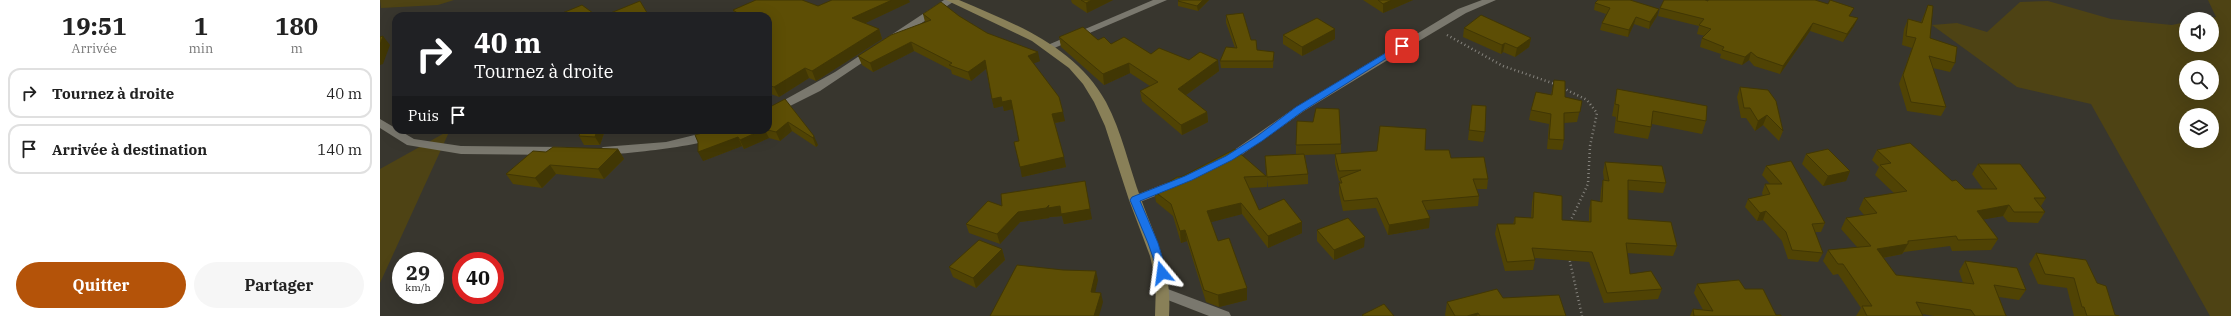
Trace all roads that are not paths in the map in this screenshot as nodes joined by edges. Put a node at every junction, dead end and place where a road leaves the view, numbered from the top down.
1 (951, 0) edge
2 (1162, 0) edge
3 (1491, 0) edge
4 (1048, 47) junction
5 (772, 111) edge
6 (380, 123) edge
7 (392, 130) edge
8 (398, 134) edge
9 (715, 134) edge
10 (579, 151) edge
11 (594, 151) edge
12 (1215, 165) edge
13 (1182, 181) edge
14 (1135, 200) junction
15 (1165, 293) junction
16 (1162, 316) edge
17 (1224, 316) edge

1 - 4 street
1 - 5 street
2 - 4 street
3 - 12 street
4 - 14 street
6 - 7 street
8 - 10 street
9 - 11 street
13 - 14 street
14 - 15 street
15 - 16 street
15 - 17 street

